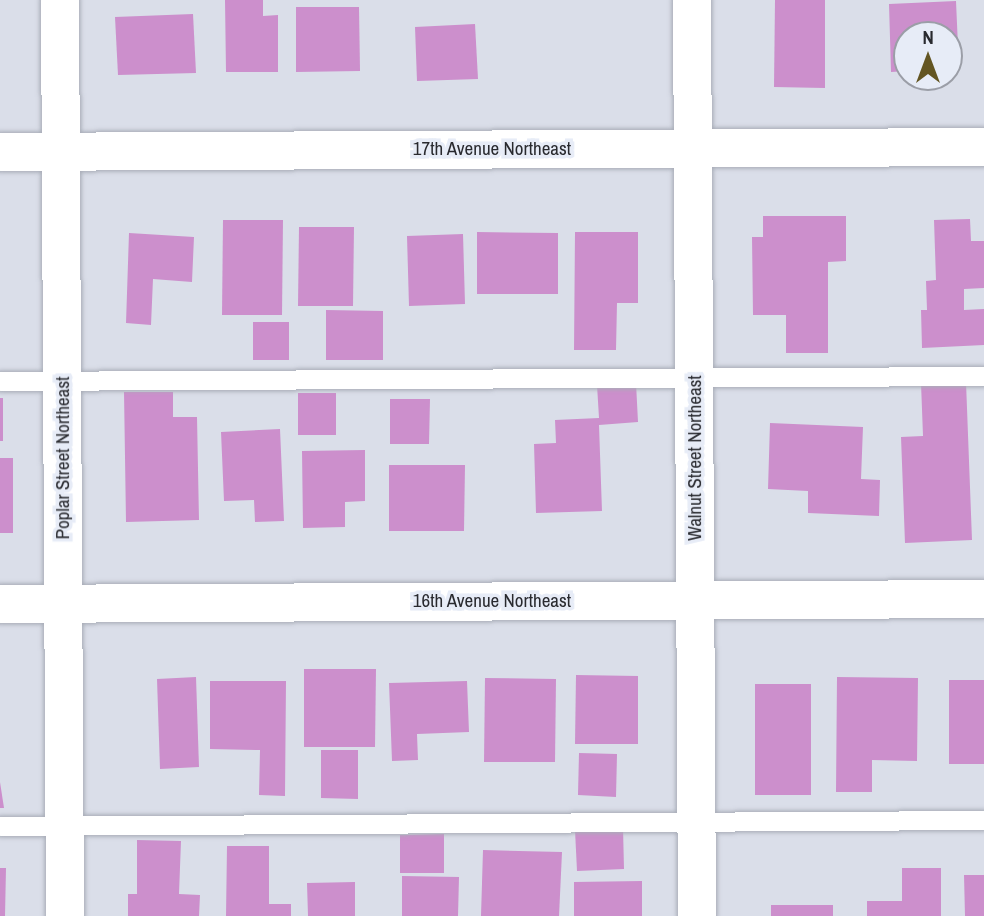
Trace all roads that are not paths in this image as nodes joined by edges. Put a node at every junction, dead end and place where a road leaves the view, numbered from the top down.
1 (60, 0) edge
2 (692, 0) edge
3 (984, 147) edge
4 (693, 148) junction
5 (0, 152) edge
6 (61, 152) junction
7 (984, 376) edge
8 (694, 377) junction
9 (62, 381) junction
10 (0, 382) edge
11 (984, 598) edge
12 (695, 600) junction
13 (64, 603) junction
14 (0, 604) edge
15 (984, 820) edge
16 (697, 822) junction
17 (0, 826) edge
18 (65, 826) junction
19 (65, 916) edge
20 (697, 916) edge

1 - 6 street, Poplar Street Northeast
2 - 4 street, Walnut Street Northeast
3 - 4 street, 17th Avenue Northeast
4 - 6 street, 17th Avenue Northeast
4 - 8 street, Walnut Street Northeast
5 - 6 street, 17th Avenue Northeast
6 - 9 street, Poplar Street Northeast
7 - 8 lane
8 - 9 lane
8 - 12 street, Walnut Street Northeast
9 - 10 lane
9 - 13 street, Poplar Street Northeast
11 - 12 street, 16th Avenue Northeast
12 - 13 street, 16th Avenue Northeast
12 - 16 street, Walnut Street Northeast
13 - 14 street, 16th Avenue Northeast
13 - 18 street, Poplar Street Northeast
15 - 16 lane
16 - 18 lane
16 - 20 street, Walnut Street Northeast
17 - 18 lane
18 - 19 street, Poplar Street Northeast

